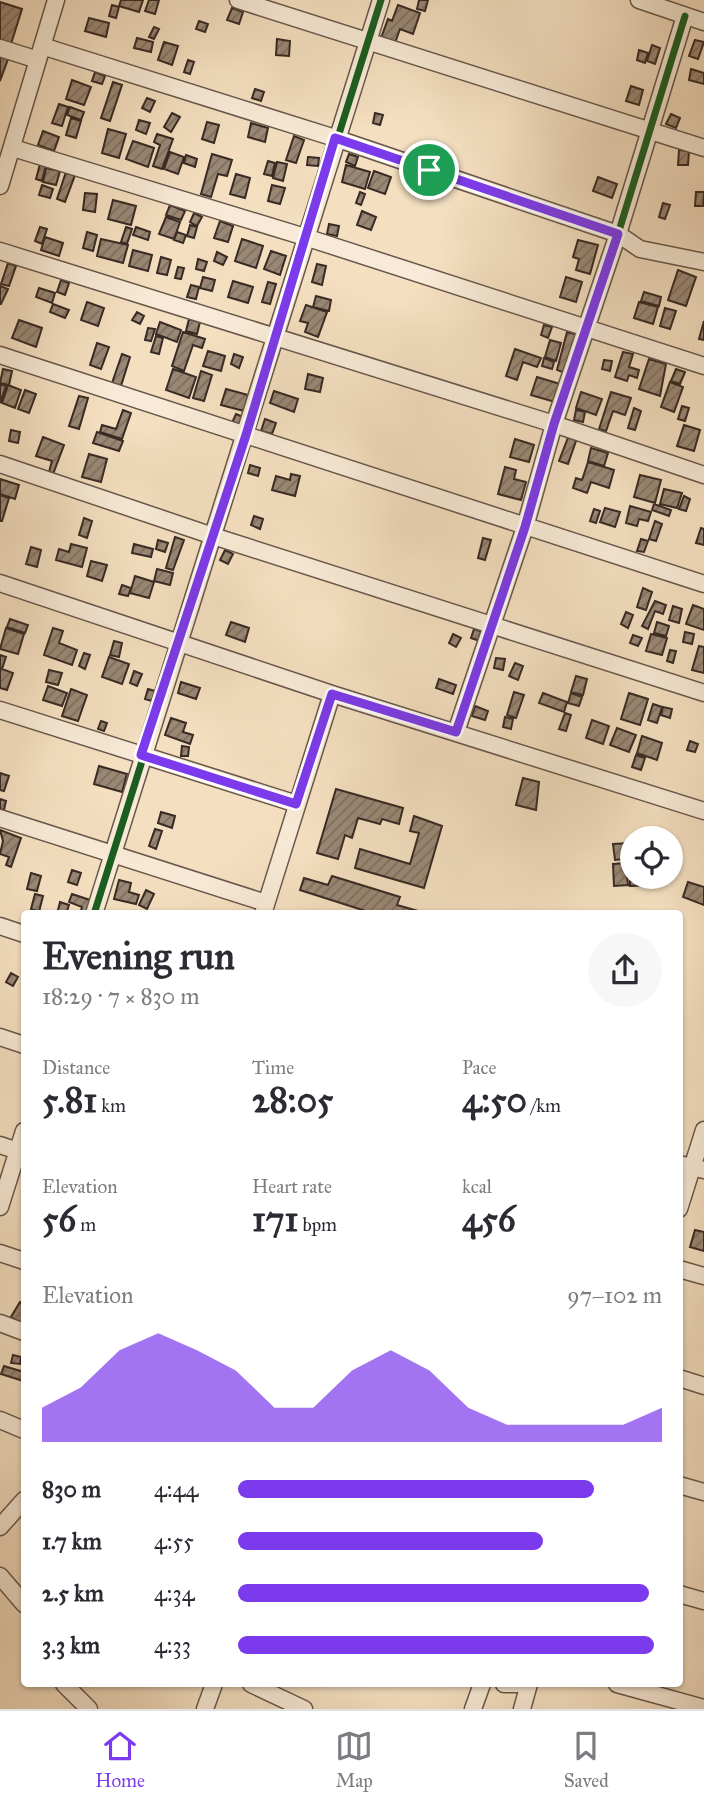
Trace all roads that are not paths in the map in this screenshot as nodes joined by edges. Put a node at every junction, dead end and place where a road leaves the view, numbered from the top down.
1 (56, 0) edge
2 (238, 0) edge
3 (381, 0) edge
4 (641, 0) edge
5 (685, 16) junction
6 (704, 22) edge
7 (366, 43) junction
8 (0, 48) edge
9 (40, 53) junction
10 (0, 128) edge
11 (649, 130) junction
12 (335, 138) junction
13 (15, 140) junction
14 (704, 148) edge
15 (0, 186) edge
16 (618, 234) junction
17 (305, 237) junction
18 (0, 251) edge
19 (704, 262) edge
20 (586, 328) junction
21 (275, 337) junction
22 (0, 355) edge
23 (704, 366) edge
24 (554, 424) junction
25 (246, 435) junction
26 (0, 464) edge
27 (704, 475) edge
28 (525, 527) junction
29 (213, 536) junction
30 (0, 583) edge
31 (704, 584) edge
32 (490, 624) junction
33 (177, 642) junction
34 (704, 693) edge
35 (332, 694) junction
36 (0, 710) edge
37 (456, 732) junction
38 (141, 755) junction
39 (296, 804) junction
40 (704, 811) edge
41 (0, 818) edge
42 (112, 855) junction
43 (264, 908) edge
44 (95, 910) edge
45 (0, 926) edge
46 (21, 933) edge
47 (0, 1037) edge
48 (21, 1044) edge
49 (704, 1130) edge
50 (0, 1145) edge
51 (21, 1152) edge
52 (692, 1167) edge
53 (683, 1196) edge
54 (0, 1207) edge
55 (0, 1253) edge
56 (21, 1260) edge
57 (683, 1270) edge
58 (704, 1276) edge
59 (0, 1323) edge
60 (21, 1331) edge
61 (683, 1379) edge
62 (704, 1386) edge
63 (0, 1420) edge
64 (21, 1429) edge
65 (683, 1486) edge
66 (704, 1492) edge
67 (21, 1503) edge
68 (0, 1527) edge
69 (0, 1576) edge
70 (683, 1595) edge
71 (21, 1600) edge
72 (704, 1601) edge
73 (67, 1687) edge
74 (213, 1687) edge
75 (257, 1687) edge
76 (481, 1687) edge
77 (526, 1687) edge
78 (628, 1687) edge
79 (704, 1708) edge
80 (89, 1709) edge
81 (205, 1709) edge
82 (304, 1709) edge
83 (473, 1709) edge
84 (522, 1709) edge

1 - 9 street
2 - 7 street
3 - 7 street
4 - 5 street
5 - 6 street
5 - 11 street
7 - 11 street
7 - 12 street
8 - 9 street
9 - 12 street
9 - 13 street
10 - 13 street
11 - 14 street
11 - 16 street
12 - 16 street
12 - 17 street
13 - 15 street
13 - 17 street
16 - 19 street
16 - 20 street
17 - 20 street
17 - 21 street
18 - 21 street
20 - 23 street
20 - 24 street
21 - 24 street
21 - 25 street
22 - 25 street
24 - 27 street
24 - 28 street
25 - 28 street
25 - 29 street
26 - 29 street
28 - 31 street
28 - 32 street
29 - 32 street
29 - 33 street
30 - 33 street
32 - 34 street
32 - 37 street
33 - 35 street
33 - 38 street
35 - 37 street
35 - 39 street
36 - 38 street
37 - 40 street
38 - 39 street
38 - 42 street
39 - 43 street
41 - 42 street
42 - 43 street
42 - 44 street
45 - 46 street
47 - 48 street
49 - 52 street
50 - 51 street
51 - 54 street
52 - 53 street
55 - 56 street
57 - 58 street
59 - 60 street
61 - 62 street
63 - 64 street
65 - 66 street
67 - 68 street
69 - 71 street
70 - 72 street
73 - 80 street
74 - 81 street
75 - 82 street
76 - 83 street
77 - 84 street
78 - 79 street

